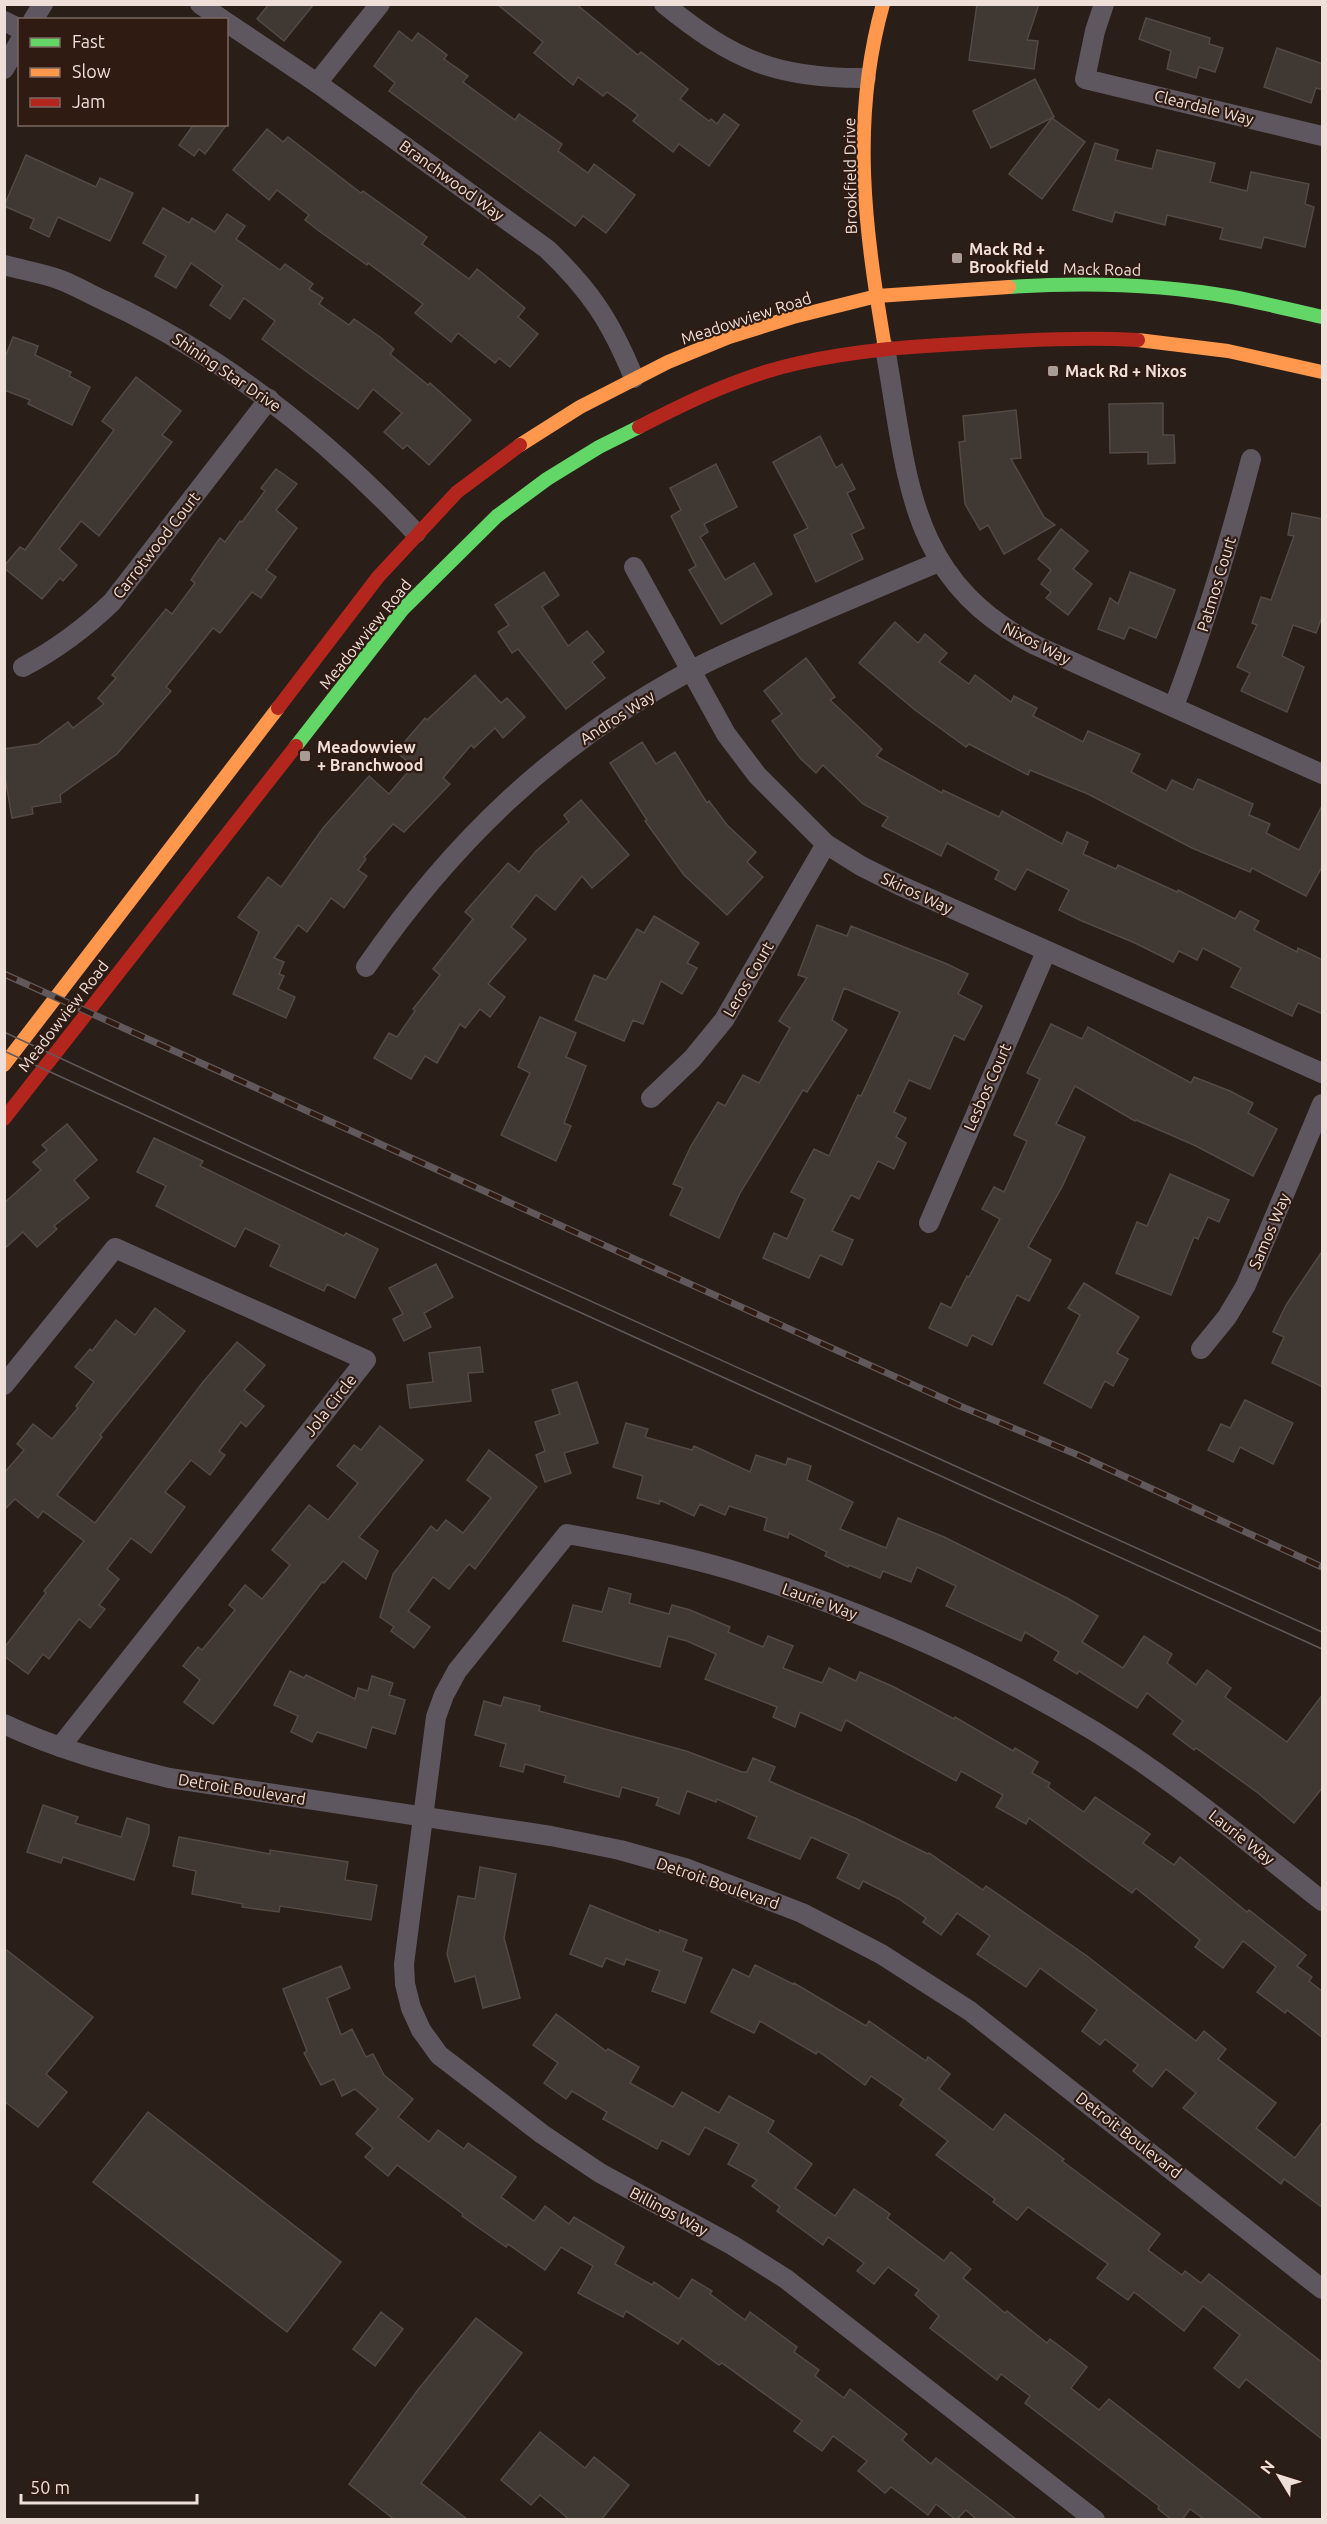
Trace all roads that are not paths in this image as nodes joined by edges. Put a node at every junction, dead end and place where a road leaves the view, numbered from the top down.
1 (43, 4) edge
2 (201, 4) edge
3 (380, 4) edge
4 (664, 4) edge
5 (883, 4) edge
6 (1104, 4) edge
7 (34, 18) edge
8 (220, 18) edge
9 (4, 21) edge
10 (228, 23) edge
11 (18, 28) edge
12 (18, 44) edge
13 (4, 69) edge
14 (866, 78) junction
15 (317, 84) junction
16 (1323, 136) edge
17 (4, 265) edge
18 (877, 296) junction
19 (1323, 317) edge
20 (885, 348) junction
21 (1323, 372) edge
22 (634, 378) junction
23 (269, 399) junction
24 (1251, 459) dead end
25 (416, 533) junction
26 (939, 562) junction
27 (634, 567) dead end
28 (23, 667) dead end
29 (691, 670) junction
30 (1174, 706) junction
31 (1323, 774) edge
32 (826, 844) junction
33 (1046, 951) junction
34 (366, 967) dead end
35 (4, 1065) edge
36 (1323, 1073) edge
37 (651, 1098) dead end
38 (1323, 1104) edge
39 (4, 1119) edge
40 (929, 1223) dead end
41 (1201, 1349) dead end
42 (4, 1385) edge
43 (4, 1724) edge
44 (60, 1747) junction
45 (422, 1816) junction
46 (1323, 1901) edge
47 (1323, 2289) edge
48 (1095, 2520) edge

1 - 7 street
2 - 8 street
3 - 15 street
4 - 14 street
5 - 14 main road, Brookfield Drive
6 - 16 street, Cleardale Way
9 - 11 street
10 - 15 street, Branchwood Way
12 - 13 street
14 - 18 main road, Brookfield Drive
15 - 22 street, Branchwood Way
17 - 23 street, Shining Star Drive
18 - 19 main road, Mack Road
18 - 20 main road, Brookfield Drive
18 - 22 main road, Meadowview Road
20 - 21 main road
20 - 26 street, Nixos Way
20 - 39 main road, Meadowview Road
22 - 25 main road, Meadowview Road
23 - 25 street, Shining Star Drive
23 - 28 street, Carrotwood Court
24 - 30 street, Patmos Court
25 - 35 main road, Meadowview Road
26 - 29 street, Andros Way
26 - 30 street, Nixos Way
27 - 29 street, Skiros Way
29 - 32 street, Skiros Way
29 - 34 street, Andros Way
30 - 31 street, Nixos Way
32 - 33 street, Skiros Way
32 - 37 street, Leros Court
33 - 36 street, Skiros Way
33 - 40 street, Lesbos Court
38 - 41 street, Samos Way
42 - 44 street, Jola Circle
43 - 44 street, Detroit Boulevard
44 - 45 street, Detroit Boulevard
45 - 46 street, Laurie Way
45 - 47 street, Detroit Boulevard
45 - 48 street, Billings Way

